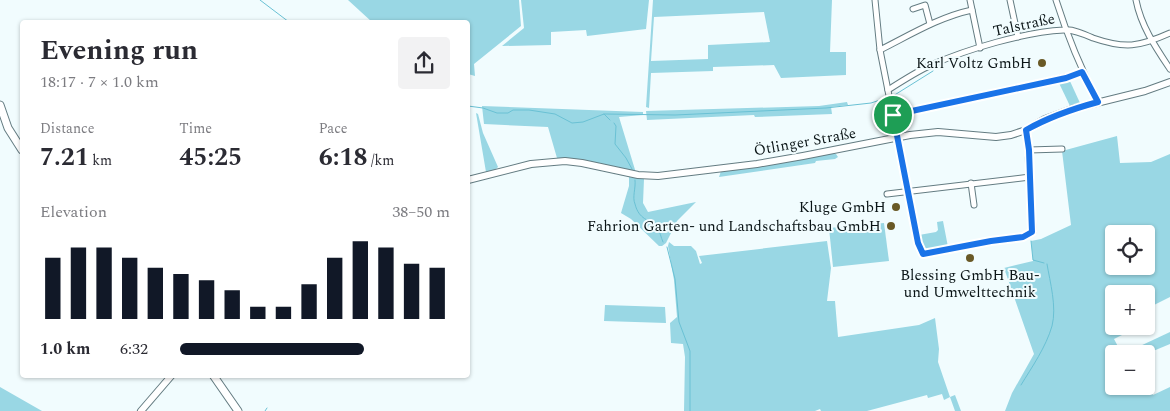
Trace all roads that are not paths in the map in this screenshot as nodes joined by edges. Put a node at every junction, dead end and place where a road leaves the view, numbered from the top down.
1 (875, 0) edge
2 (970, 0) edge
3 (1010, 0) edge
4 (1056, 0) edge
5 (1136, 0) edge
6 (913, 9) dead end
7 (972, 10) junction
8 (930, 24) junction
9 (1065, 29) junction
10 (1170, 33) edge
11 (1018, 37) junction
12 (1152, 40) junction
13 (980, 48) junction
14 (880, 50) junction
15 (1170, 69) edge
16 (1082, 72) junction
17 (1170, 82) edge
18 (888, 90) junction
19 (1098, 102) junction
20 (0, 105) edge
21 (893, 115) junction
22 (1026, 130) junction
23 (898, 137) junction
24 (20, 147) edge
25 (1062, 149) dead end
26 (1029, 150) junction
27 (1030, 177) junction
28 (470, 179) edge
29 (971, 183) junction
30 (907, 190) junction
31 (887, 194) dead end
32 (974, 205) dead end
33 (169, 378) edge
34 (215, 378) edge
35 (141, 411) edge
36 (238, 411) edge

1 - 14 street
2 - 7 street
3 - 11 street
4 - 9 street
5 - 12 street
6 - 8 street
7 - 8 street
7 - 13 street
8 - 14 street
9 - 11 street, Talstraße
9 - 12 street, Talstraße
9 - 16 street
10 - 12 street, Talstraße
11 - 13 street, Talstraße
12 - 15 street
13 - 18 street, Talstraße
14 - 18 street
16 - 19 street
16 - 21 street
17 - 19 street, Ötlinger Straße
18 - 21 street
19 - 22 street, Ötlinger Straße
20 - 24 main road
21 - 23 street
22 - 23 street, Ötlinger Straße
22 - 26 street
23 - 28 street, Ötlinger Straße
23 - 30 street
25 - 26 street
26 - 27 street
27 - 29 street
27 - 30 street
29 - 30 street
29 - 32 street
30 - 31 street
33 - 35 street
34 - 36 main road

